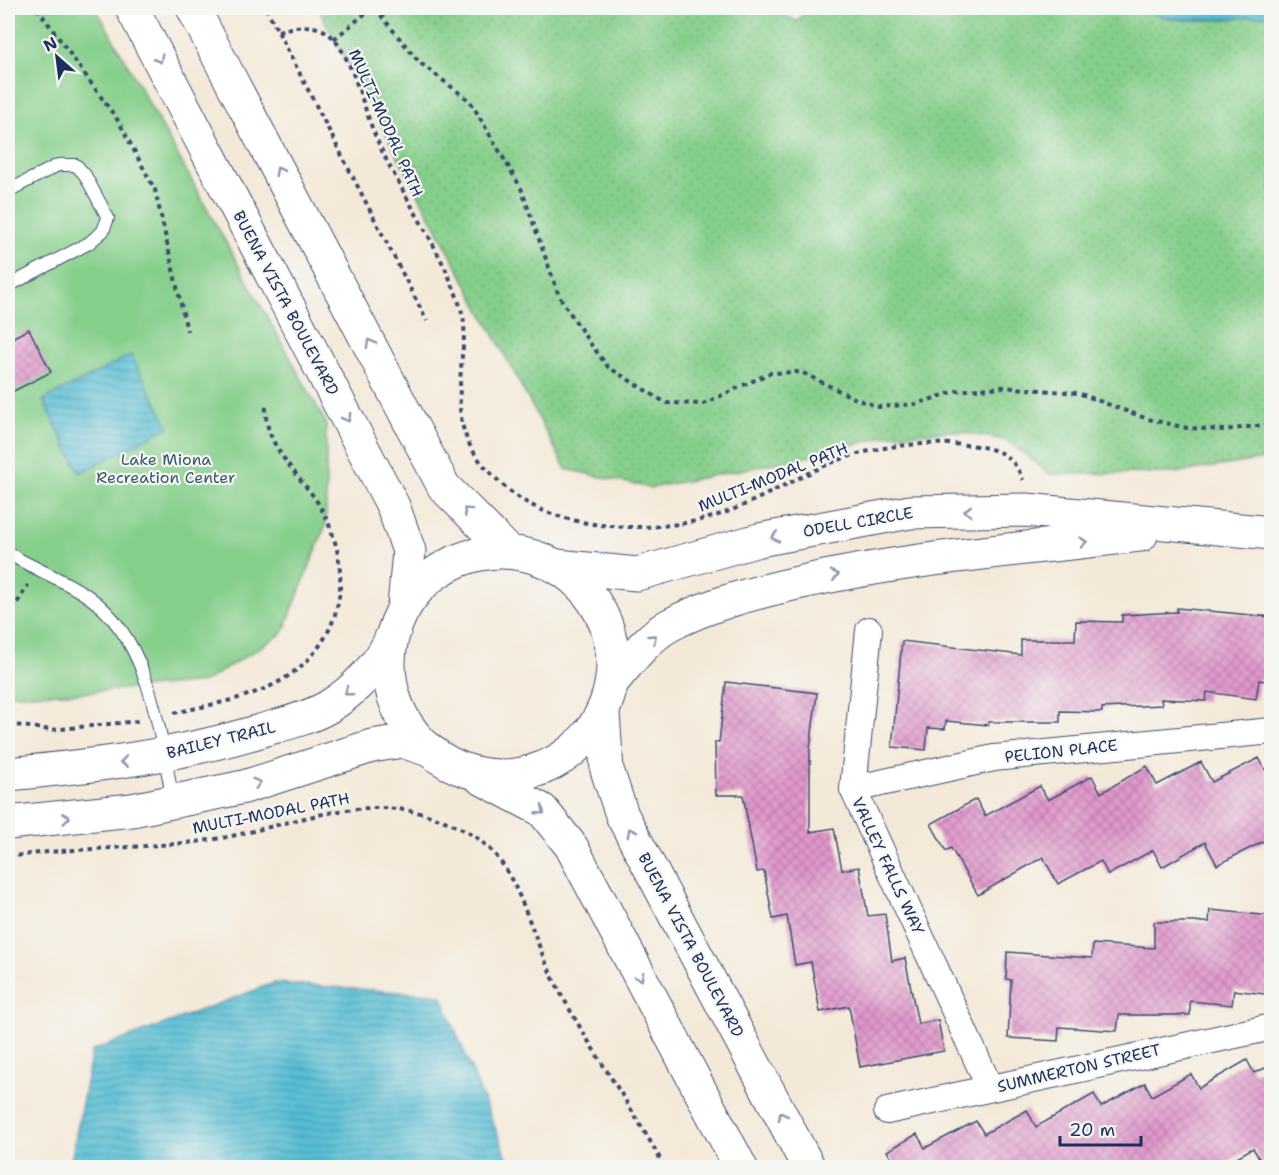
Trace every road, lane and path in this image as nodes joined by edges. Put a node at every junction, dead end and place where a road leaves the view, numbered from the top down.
1 (37, 8) edge
2 (132, 8) edge
3 (193, 8) edge
4 (266, 8) edge
5 (374, 8) edge
6 (278, 31) junction
7 (334, 39) junction
8 (9, 186) edge
9 (8, 286) edge
10 (427, 321) dead end
11 (187, 331) dead end
12 (266, 406) dead end
13 (1272, 424) edge
14 (1026, 510) junction
15 (1199, 528) junction
16 (1272, 533) edge
17 (508, 552) junction
18 (8, 553) edge
19 (557, 566) junction
20 (38, 571) junction
21 (8, 618) edge
22 (399, 618) junction
23 (869, 630) dead end
24 (613, 681) junction
25 (603, 714) junction
26 (155, 718) junction
27 (8, 724) edge
28 (1272, 731) edge
29 (426, 749) junction
30 (164, 755) junction
31 (8, 774) edge
32 (471, 774) junction
33 (853, 789) junction
34 (174, 801) junction
35 (8, 823) edge
36 (8, 856) edge
37 (1272, 1027) edge
38 (990, 1088) junction
39 (887, 1111) dead end
40 (665, 1167) edge
41 (741, 1167) edge
42 (809, 1167) edge

1 - 11 path
2 -> 22 main road, BUENA VISTA BOULEVARD
17 -> 3 main road
4 - 6 path
5 - 7 path
5 - 13 path
6 - 7 path, MULTI-MODAL PATH
6 - 10 path
7 - 14 path, MULTI-MODAL PATH
8 - 9 lane
12 - 26 path
14 - 15 main road, ODELL CIRCLE
14 -> 19 main road, ODELL CIRCLE
15 - 16 main road, ODELL CIRCLE
24 -> 15 main road, ODELL CIRCLE
17 - 19 main road, BUENA VISTA BOULEVARD
17 - 22 main road, BUENA VISTA BOULEVARD
18 - 20 lane
19 - 24 main road, BUENA VISTA BOULEVARD
20 - 21 path
20 - 26 lane
22 - 29 main road, BUENA VISTA BOULEVARD
22 -> 30 main road, BAILEY TRAIL
23 - 33 street, VALLEY FALLS WAY
24 - 25 main road, BUENA VISTA BOULEVARD
25 - 32 main road, BUENA VISTA BOULEVARD
42 -> 25 main road, BUENA VISTA BOULEVARD
26 - 27 path
26 - 30 lane
28 - 33 street, PELION PLACE
29 - 32 main road, BUENA VISTA BOULEVARD
34 -> 29 main road
30 -> 31 main road, BAILEY TRAIL
30 - 34 lane
32 -> 41 main road, BUENA VISTA BOULEVARD
33 - 38 street, VALLEY FALLS WAY
35 -> 34 main road
36 - 40 path, MULTI-MODAL PATH
37 - 38 street, SUMMERTON STREET
38 - 39 street, SUMMERTON STREET

